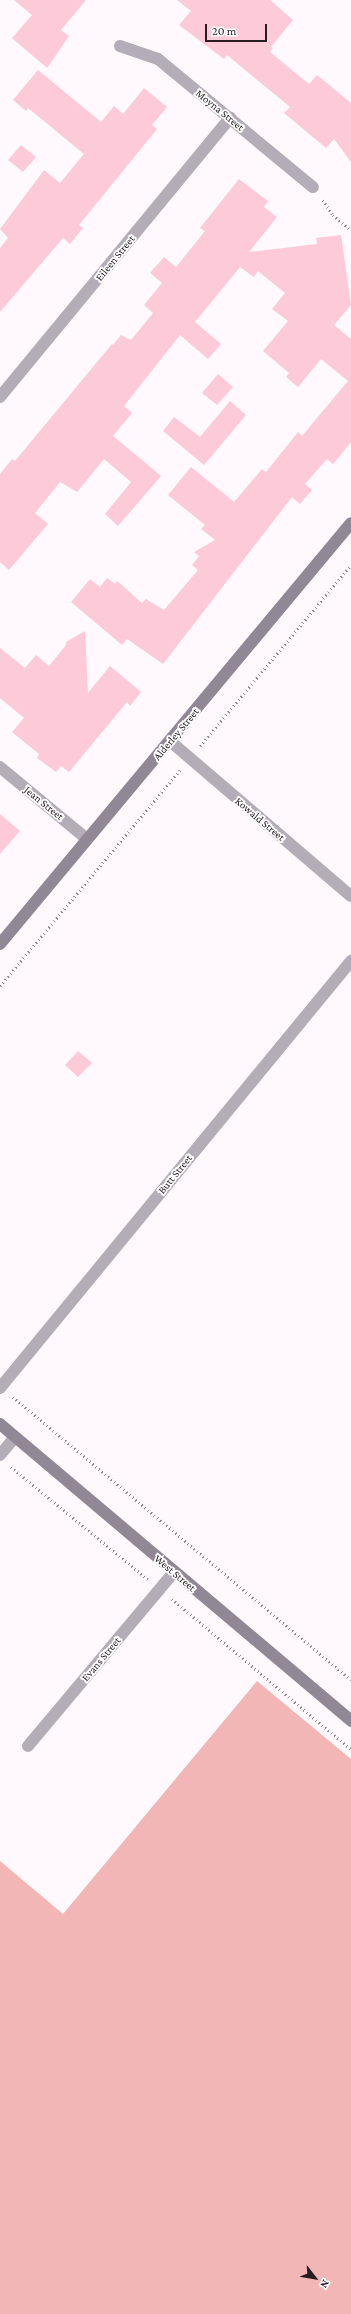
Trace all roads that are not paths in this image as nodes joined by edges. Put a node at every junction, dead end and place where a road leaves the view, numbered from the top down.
1 (120, 46) dead end
2 (230, 118) junction
3 (313, 187) road end
4 (0, 397) edge
5 (351, 523) edge
6 (170, 741) junction
7 (0, 767) edge
8 (87, 839) junction
9 (351, 896) edge
10 (0, 944) edge
11 (351, 961) edge
12 (0, 1387) edge
13 (0, 1424) edge
14 (15, 1438) junction
15 (0, 1455) edge
16 (174, 1572) junction
17 (351, 1721) edge
18 (28, 1746) dead end

1 - 2 street, Moyna Street
2 - 3 street, Moyna Street
2 - 4 street, Eileen Street
5 - 6 street, Alderley Street
6 - 8 street, Alderley Street
6 - 9 street, Kowald Street
7 - 8 street, Jean Street
8 - 10 street, Alderley Street
11 - 12 street, Butt Street
13 - 14 street, West Street
14 - 15 street
14 - 16 street, West Street
16 - 17 street, West Street
16 - 18 street, Evans Street

